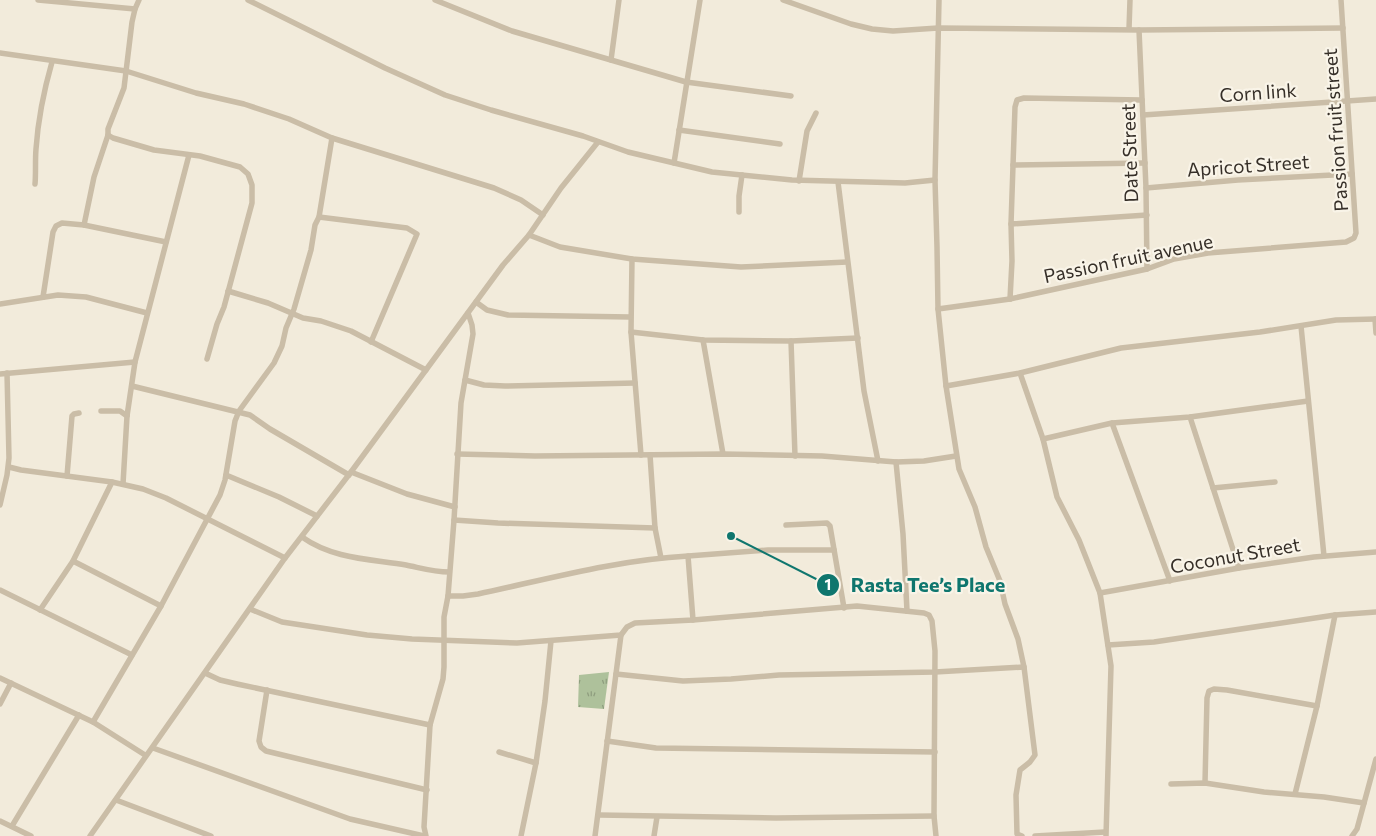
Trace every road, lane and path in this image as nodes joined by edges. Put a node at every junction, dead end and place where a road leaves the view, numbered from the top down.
1 (38, 0) edge
2 (139, 0) edge
3 (249, 0) edge
4 (435, 0) edge
5 (619, 0) edge
6 (700, 0) edge
7 (783, 0) edge
8 (939, 0) edge
9 (1130, 0) edge
10 (1341, 0) edge
11 (135, 9) junction
12 (938, 28) junction
13 (1343, 28) junction
14 (1129, 29) junction
15 (1140, 33) junction
16 (0, 53) edge
17 (611, 60) junction
18 (52, 62) junction
19 (126, 71) junction
20 (686, 82) junction
21 (791, 96) dead end
22 (1376, 99) edge
23 (1142, 100) junction
24 (1348, 100) junction
25 (816, 113) dead end
26 (1142, 115) junction
27 (679, 130) junction
28 (108, 135) junction
29 (332, 138) junction
30 (598, 142) junction
31 (780, 144) dead end
32 (189, 155) junction
33 (674, 163) junction
34 (1145, 163) junction
35 (1013, 165) junction
36 (1352, 174) junction
37 (742, 175) junction
38 (936, 180) junction
39 (799, 181) junction
40 (838, 182) junction
41 (35, 184) dead end
42 (1146, 188) junction
43 (739, 212) dead end
44 (543, 215) junction
45 (1147, 215) junction
46 (319, 217) junction
47 (1011, 224) junction
48 (84, 225) junction
49 (529, 235) junction
50 (1354, 238) joint
51 (166, 242) junction
52 (632, 259) junction
53 (848, 262) junction
54 (1147, 269) junction
55 (228, 292) junction
56 (43, 297) junction
57 (1010, 299) junction
58 (476, 302) junction
59 (0, 304) edge
60 (938, 309) junction
61 (147, 313) junction
62 (468, 313) junction
63 (292, 314) junction
64 (630, 317) junction
65 (1375, 319) edge
66 (1301, 326) junction
67 (631, 332) junction
68 (1376, 333) edge
69 (858, 338) junction
70 (703, 340) junction
71 (791, 341) junction
72 (371, 342) junction
73 (207, 359) dead end
74 (135, 362) junction
75 (426, 370) junction
76 (7, 373) junction
77 (1020, 373) junction
78 (0, 374) edge
79 (465, 380) junction
80 (636, 384) junction
81 (132, 386) junction
82 (946, 386) junction
83 (1308, 401) junction
84 (101, 411) dead end
85 (239, 411) junction
86 (78, 413) dead end
87 (127, 416) junction
88 (1190, 417) junction
89 (1112, 423) junction
90 (1043, 439) junction
91 (457, 454) junction
92 (723, 454) junction
93 (641, 455) junction
94 (650, 455) junction
95 (795, 456) junction
96 (956, 456) junction
97 (878, 461) junction
98 (896, 462) junction
99 (9, 467) junction
100 (350, 474) junction
101 (226, 475) junction
102 (67, 476) junction
103 (112, 482) junction
104 (1275, 482) dead end
105 (123, 484) junction
106 (1213, 488) junction
107 (0, 506) edge
108 (454, 507) junction
109 (317, 516) junction
110 (207, 520) junction
111 (454, 520) junction
112 (786, 525) dead end
113 (655, 528) junction
114 (302, 537) junction
115 (834, 550) junction
116 (1376, 552) edge
117 (688, 556) junction
118 (1324, 556) junction
119 (285, 558) junction
120 (661, 558) junction
121 (73, 561) junction
122 (1239, 568) junction
123 (449, 572) junction
124 (1170, 581) junction
125 (0, 590) edge
126 (1100, 593) junction
127 (448, 596) junction
128 (161, 606) junction
129 (844, 608) junction
130 (250, 609) junction
131 (40, 610) junction
132 (906, 611) junction
133 (1376, 612) edge
134 (1335, 614) junction
135 (693, 620) junction
136 (621, 635) junction
137 (445, 640) junction
138 (550, 641) junction
139 (1108, 645) junction
140 (132, 654) junction
141 (1024, 667) junction
142 (934, 672) junction
143 (204, 673) junction
144 (616, 674) junction
145 (0, 678) edge
146 (11, 683) junction
147 (267, 690) junction
148 (0, 704) edge
149 (1317, 706) junction
150 (78, 715) junction
151 (93, 722) junction
152 (430, 725) junction
153 (607, 741) junction
154 (153, 748) junction
155 (499, 752) dead end
156 (935, 752) junction
157 (145, 755) junction
158 (1376, 759) edge
159 (536, 763) junction
160 (1205, 783) junction
161 (1171, 784) dead end
162 (427, 790) junction
163 (1295, 794) junction
164 (116, 800) junction
165 (1364, 803) junction
166 (599, 814) junction
167 (934, 816) junction
168 (657, 817) junction
169 (0, 821) edge
170 (12, 826) junction
171 (1106, 834) edge
172 (31, 836) edge
173 (90, 836) edge
174 (211, 836) edge
175 (425, 836) edge
176 (521, 836) edge
177 (595, 836) edge
178 (654, 836) edge
179 (936, 836) edge
180 (1022, 836) edge
181 (1035, 836) edge
182 (1352, 836) edge

1 - 11 street
2 - 11 street
3 - 30 street
4 - 17 street
5 - 17 street
6 - 20 street
7 - 12 street
8 - 12 street
9 - 14 street
10 - 13 street, Passion fruit street
11 - 19 street
12 - 14 street
12 - 38 street
13 - 15 street
13 - 24 street, Passion fruit street
14 - 15 street
15 - 23 street, Date Street
16 - 18 street
17 - 20 street
18 - 19 street
18 - 41 street
19 - 28 street
19 - 29 street
20 - 21 street
20 - 27 street
22 - 24 street, Corn link
23 - 26 street, Date Street
23 - 35 street
24 - 26 street, Corn link
24 - 36 street, Passion fruit street
25 - 39 street
26 - 34 street, Date Street
27 - 31 street
27 - 33 street
28 - 32 street
28 - 48 street
29 - 44 street
29 - 46 street
30 - 33 street
30 - 44 street
32 - 51 street
32 - 55 street
33 - 37 street
34 - 35 street
34 - 42 street, Date Street
35 - 47 street
36 - 42 street, Apricot Street
36 - 50 street, Passion fruit street
37 - 39 street
37 - 43 street
38 - 40 street
38 - 60 street
39 - 40 street
40 - 53 street
42 - 45 street, Date Street
44 - 49 street
45 - 47 street
45 - 54 street, Date Street
46 - 63 street
46 - 72 street
47 - 57 street
48 - 51 street
48 - 56 street
49 - 52 street
49 - 58 street
50 - 54 street, Passion fruit avenue
51 - 61 street
52 - 53 street
52 - 64 street
53 - 69 street
54 - 57 street, Passion fruit avenue
55 - 63 street
55 - 73 street
56 - 59 street
56 - 61 street
57 - 60 street, Passion fruit avenue
58 - 62 street
58 - 64 street
60 - 82 street
61 - 74 street
62 - 75 street
62 - 79 street
63 - 72 street
63 - 85 street
64 - 67 street
65 - 66 street
65 - 68 street
66 - 77 street
66 - 83 street
67 - 70 street
67 - 80 street
69 - 71 street
69 - 97 street
70 - 71 street
70 - 92 street
71 - 95 street
72 - 75 street
74 - 76 street
74 - 81 street
75 - 100 street
76 - 78 street
76 - 99 street
77 - 82 street
77 - 90 street
79 - 80 street
79 - 91 street
80 - 93 street
81 - 85 street
81 - 87 street
82 - 96 street
83 - 88 street
83 - 118 street
84 - 87 street
85 - 100 street
85 - 101 street
86 - 102 street
87 - 105 street
88 - 89 street
88 - 106 street
89 - 90 street
89 - 124 street
90 - 126 street
91 - 93 street
91 - 108 street
92 - 94 street
92 - 95 street
93 - 94 street
94 - 113 street
95 - 97 street
96 - 98 street
96 - 141 street
97 - 98 street
98 - 132 street
99 - 102 street
99 - 107 street
100 - 108 street
100 - 109 street
101 - 109 street
101 - 110 street
102 - 103 street
103 - 105 street
103 - 121 street
104 - 106 street
105 - 110 street
106 - 122 street
108 - 111 street
109 - 114 street
110 - 119 street
110 - 128 street
111 - 113 street
111 - 123 street
112 - 115 street
113 - 120 street
114 - 119 street
114 - 123 street
115 - 117 street
115 - 129 street
116 - 118 street, Coconut Street
117 - 120 street
117 - 135 street
118 - 122 street, Coconut Street
119 - 130 street
120 - 127 street
121 - 128 street
121 - 131 street
122 - 124 street, Coconut Street
123 - 127 street
124 - 126 street, Coconut Street
125 - 131 street
126 - 139 street
127 - 137 street
128 - 140 street
129 - 132 street
129 - 135 street
130 - 137 street
130 - 143 street
131 - 140 street
132 - 142 street
133 - 134 street
134 - 139 street
134 - 149 street
135 - 136 street
136 - 138 street
136 - 144 street
137 - 138 street
137 - 152 street
138 - 159 street
139 - 171 street
140 - 151 street
141 - 142 street
141 - 180 street
142 - 144 street
142 - 156 street
143 - 147 street
143 - 154 street
144 - 153 street
145 - 146 street
146 - 148 street
146 - 150 street
147 - 152 street
147 - 162 street
149 - 160 street
149 - 163 street
150 - 151 street
150 - 170 street
151 - 157 street
152 - 162 street
153 - 156 street
153 - 166 street
154 - 157 street
154 - 175 street
155 - 159 street
156 - 167 street
157 - 164 street
158 - 165 street
159 - 176 street
160 - 161 street
160 - 163 street
162 - 175 street
163 - 165 street
164 - 173 street
164 - 174 street
165 - 182 street
166 - 168 street
166 - 177 street
167 - 168 street
167 - 179 street
168 - 178 street
169 - 170 street
170 - 172 street
171 - 181 street

